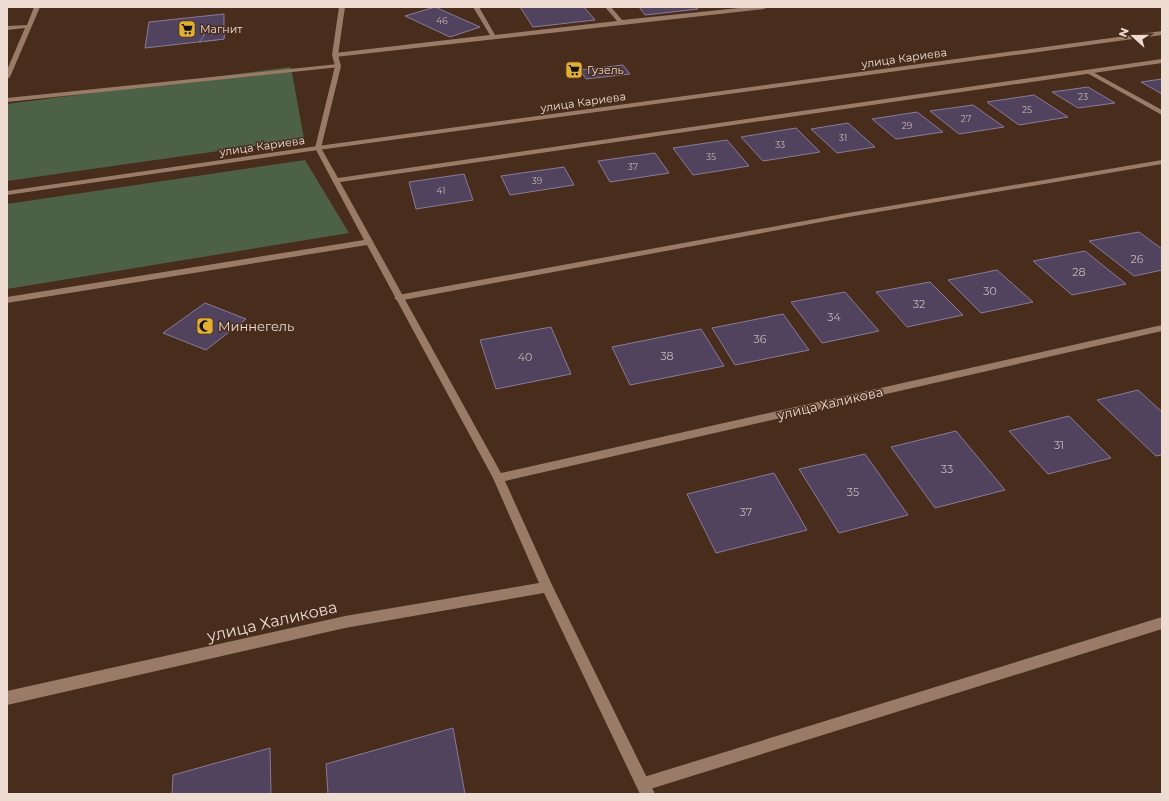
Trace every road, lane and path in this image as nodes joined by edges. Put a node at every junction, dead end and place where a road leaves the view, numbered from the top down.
1 (37, 7) edge
2 (342, 7) edge
3 (476, 7) edge
4 (608, 7) edge
5 (707, 7) edge
6 (764, 7) edge
7 (750, 8) edge
8 (715, 13) junction
9 (622, 22) junction
10 (29, 26) junction
11 (7, 28) edge
12 (1162, 33) edge
13 (494, 37) junction
14 (335, 56) junction
15 (16, 57) junction
16 (7, 58) edge
17 (1162, 61) edge
18 (338, 66) junction
19 (1089, 72) junction
20 (7, 77) edge
21 (7, 100) edge
22 (1162, 113) edge
23 (318, 148) junction
24 (1162, 162) edge
25 (336, 180) junction
26 (7, 193) edge
27 (370, 242) junction
28 (398, 298) junction
29 (7, 300) edge
30 (1162, 328) edge
31 (498, 478) junction
32 (546, 587) junction
33 (1162, 623) edge
34 (7, 698) edge
35 (646, 789) edge

1 - 10 street
2 - 14 street
3 - 13 street
4 - 9 street
5 - 8 street
6 - 7 street
7 - 8 street
8 - 9 street
9 - 13 street
10 - 11 street
10 - 15 street
12 - 23 street, улица Кариева
13 - 14 street
14 - 18 street
15 - 16 street
15 - 20 street
17 - 19 street
18 - 21 street
18 - 23 street
19 - 22 street
19 - 25 street
23 - 25 street
23 - 26 street, улица Кариева
24 - 28 street
25 - 27 street
27 - 28 street
27 - 29 street
28 - 31 street
30 - 31 street, улица Халикова
31 - 32 street
32 - 34 street, улица Халикова
32 - 35 street
33 - 35 street

